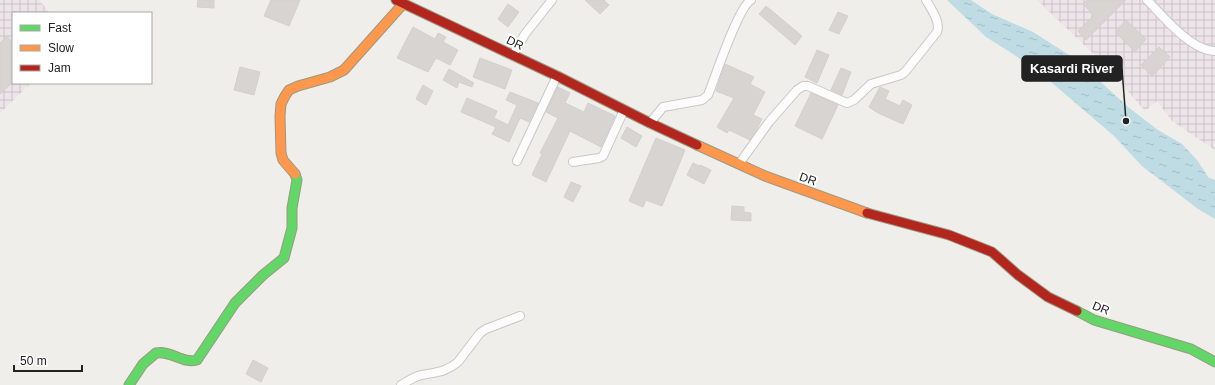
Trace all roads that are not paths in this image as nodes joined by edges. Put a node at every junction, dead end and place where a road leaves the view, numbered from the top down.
1 (552, 0) edge
2 (751, 0) edge
3 (926, 0) edge
4 (1147, 0) edge
5 (400, 2) edge
6 (1215, 51) edge
7 (513, 55) junction
8 (557, 76) junction
9 (624, 110) junction
10 (650, 123) junction
11 (517, 161) dead end
12 (573, 162) dead end
13 (739, 164) junction
14 (520, 316) dead end
15 (1215, 362) edge
16 (129, 385) edge
17 (401, 385) edge

1 - 7 street
2 - 10 street
3 - 13 street
4 - 6 street
5 - 7 street, DR
5 - 16 street
7 - 8 street, DR
8 - 9 street, DR
8 - 11 street
9 - 10 street, DR
9 - 12 street
10 - 13 street, DR
13 - 15 street, DR
14 - 17 street

